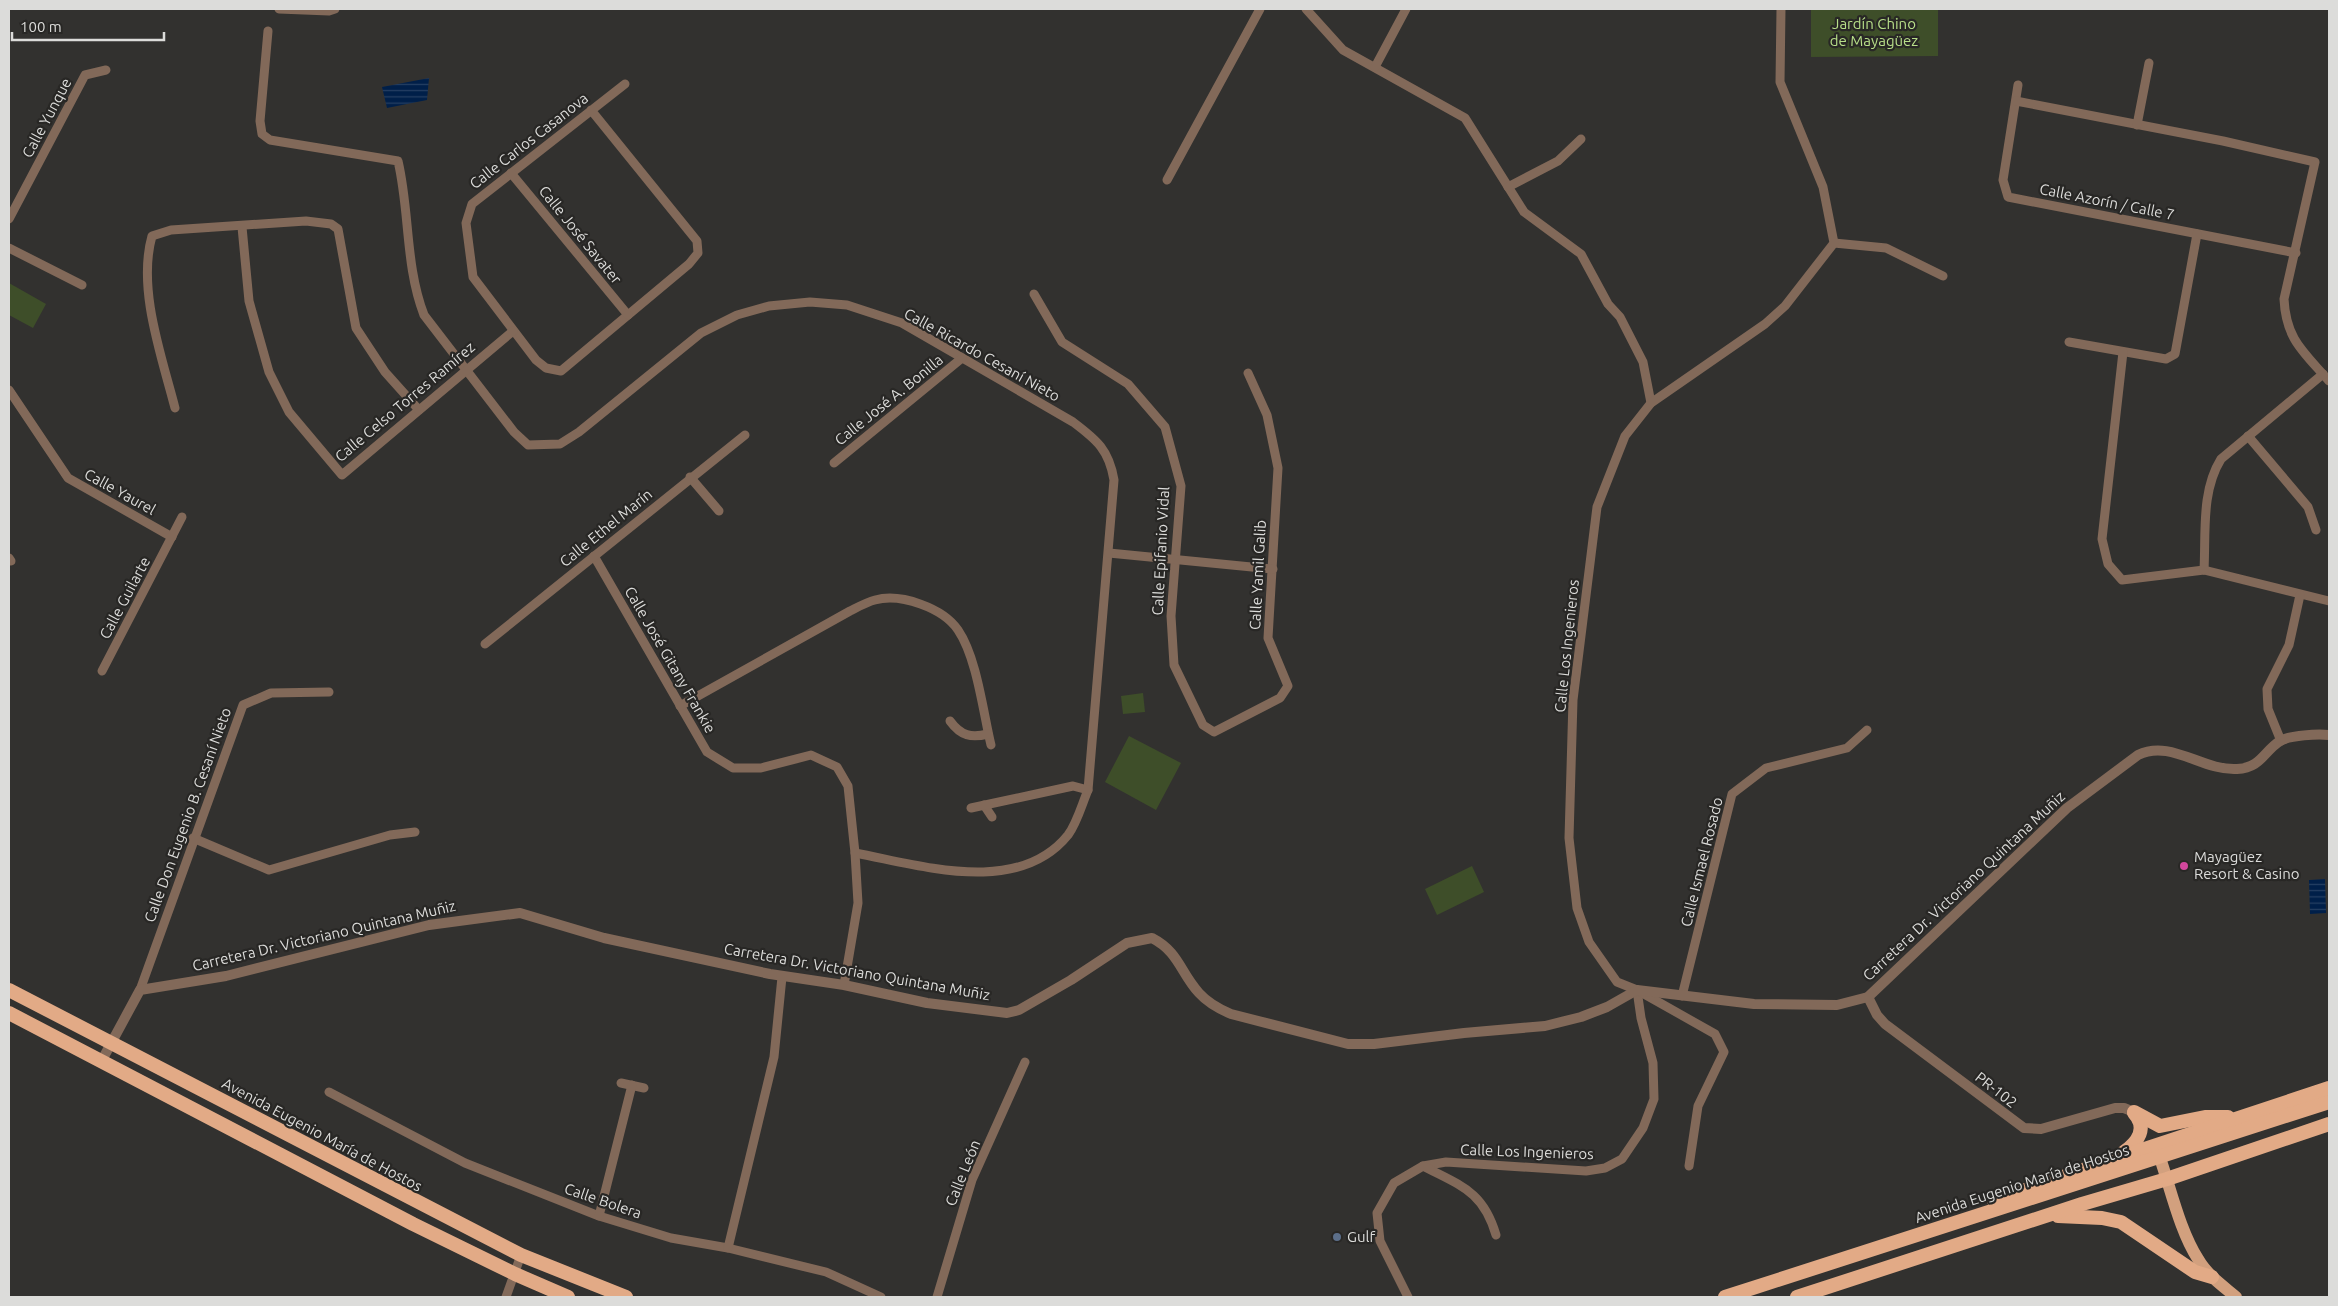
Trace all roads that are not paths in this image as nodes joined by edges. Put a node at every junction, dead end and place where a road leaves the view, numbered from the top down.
1 (279, 9) edge
2 (335, 9) edge
3 (1260, 9) edge
4 (1306, 9) edge
5 (1406, 9) edge
6 (1781, 9) edge
7 (268, 31) dead end
8 (2149, 63) dead end
9 (1375, 68) junction
10 (106, 70) dead end
11 (624, 84) dead end
12 (2018, 85) dead end
13 (2016, 101) junction
14 (591, 110) junction
15 (2137, 125) junction
16 (1581, 139) dead end
17 (511, 173) junction
18 (1167, 180) dead end
19 (1508, 187) junction
20 (9, 219) edge
21 (242, 227) junction
22 (2197, 234) junction
23 (1834, 243) junction
24 (9, 248) edge
25 (2296, 253) junction
26 (1944, 276) dead end
27 (82, 286) dead end
28 (1037, 298) dead end
29 (628, 315) junction
30 (513, 331) junction
31 (2069, 342) dead end
32 (2123, 352) junction
33 (962, 358) junction
34 (466, 370) junction
35 (1248, 373) dead end
36 (2322, 374) junction
37 (2329, 382) edge
38 (9, 390) edge
39 (1651, 403) junction
40 (175, 408) dead end
41 (419, 410) junction
42 (745, 435) dead end
43 (2248, 436) junction
44 (834, 463) dead end
45 (690, 477) junction
46 (719, 511) dead end
47 (182, 517) dead end
48 (2316, 530) dead end
49 (172, 537) junction
50 (1109, 553) junction
51 (594, 556) junction
52 (1176, 560) junction
53 (1273, 569) junction
54 (2204, 570) junction
55 (2300, 595) junction
56 (2329, 601) edge
57 (485, 644) dead end
58 (102, 671) dead end
59 (329, 692) dead end
60 (680, 706) junction
61 (950, 722) dead end
62 (1210, 729) joint
63 (1867, 730) dead end
64 (988, 734) junction
65 (2329, 735) edge
66 (2281, 741) junction
67 (991, 745) dead end
68 (1088, 790) junction
69 (984, 805) junction
70 (971, 808) dead end
71 (992, 817) dead end
72 (415, 832) dead end
73 (193, 838) junction
74 (855, 853) junction
75 (782, 977) junction
76 (844, 985) junction
77 (9, 990) edge
78 (140, 990) junction
79 (1637, 990) junction
80 (1682, 996) junction
81 (1868, 997) junction
82 (9, 1013) edge
83 (111, 1043) junction
84 (101, 1062) junction
85 (1025, 1062) dead end
86 (621, 1083) dead end
87 (632, 1085) junction
88 (644, 1088) dead end
89 (2329, 1088) edge
90 (329, 1092) dead end
91 (2329, 1102) edge
92 (2134, 1112) junction
93 (2239, 1118) junction
94 (2329, 1124) edge
95 (2117, 1158) junction
96 (2160, 1158) junction
97 (1423, 1166) junction
98 (1689, 1166) dead end
99 (2167, 1180) junction
100 (598, 1216) junction
101 (2050, 1216) junction
102 (1957, 1222) junction
103 (1496, 1235) dead end
104 (728, 1248) junction
105 (521, 1256) junction
106 (515, 1274) junction
107 (2212, 1277) junction
108 (506, 1297) edge
109 (568, 1297) edge
110 (626, 1297) edge
111 (881, 1297) edge
112 (937, 1297) edge
113 (1408, 1297) edge
114 (1725, 1297) edge
115 (1798, 1297) edge
116 (2236, 1297) edge

1 - 2 street
3 - 18 street
4 - 9 street
5 - 9 street
6 - 23 street
7 - 34 street, Calle Ricardo Cesaní Nieto
8 - 15 street
9 - 19 street
10 - 20 street, Calle Yunque
11 - 14 street, Calle Carlos Casanova
12 - 13 street, Calle Azorín / Calle 7
13 - 15 street
13 - 22 street, Calle Azorín / Calle 7
14 - 17 street, Calle Carlos Casanova
14 - 29 street
15 - 25 street
16 - 19 street
17 - 29 street, Calle José Savater
17 - 30 street, Calle Carlos Casanova
19 - 39 street
21 - 40 street
21 - 41 street
21 - 41 street, Calle Celso Torres Ramírez
22 - 25 street, Calle Azorín / Calle 7
22 - 32 street
23 - 26 street
23 - 39 street, Calle Los Ingenieros
24 - 27 street
25 - 36 street
28 - 52 street, Calle Epifanio Vidal
29 - 30 street, Calle Carlos Casanova
30 - 34 street, Calle Celso Torres Ramírez
31 - 32 street
32 - 54 street
33 - 34 street, Calle Ricardo Cesaní Nieto
33 - 44 street, Calle José A. Bonilla
33 - 50 street, Calle Ricardo Cesaní Nieto
34 - 41 street, Calle Celso Torres Ramírez
35 - 53 street, Calle Yamil Galib
36 - 37 street
36 - 43 street
38 - 49 street, Calle Yaurel
39 - 79 street, Calle Los Ingenieros
42 - 45 street, Calle Ethel Marín
43 - 48 street
43 - 54 street
45 - 46 street
45 - 51 street, Calle Ethel Marín
47 - 49 street, Calle Guilarte
49 - 58 street, Calle Guilarte
50 - 52 street
50 - 68 street, Calle Ricardo Cesaní Nieto
51 - 57 street, Calle Ethel Marín
51 - 60 street, Calle José Gitany Frankie
52 - 53 street
52 - 62 street, Calle Epifanio Vidal
53 - 62 street, Calle Yamil Galib
54 - 55 street
55 - 56 street
55 - 66 street
59 - 73 street, Calle Don Eugenio B. Cesaní Nieto
60 - 64 street
60 - 74 street, Calle José Gitany Frankie
61 - 64 street
63 - 80 street, Calle Ismael Rosado
64 - 67 street
65 - 66 street, Carretera Dr. Victoriano Quintana Muñiz
66 - 81 street, Carretera Dr. Victoriano Quintana Muñiz
68 - 69 street
68 - 74 street, Calle Ricardo Cesaní Nieto
69 - 70 street
69 - 71 street
72 - 73 street
73 - 78 street, Calle Don Eugenio B. Cesaní Nieto
74 - 76 street, Calle José Gitany Frankie
75 - 76 street, Carretera Dr. Victoriano Quintana Muñiz
75 - 78 street, Carretera Dr. Victoriano Quintana Muñiz
75 - 104 street
76 - 79 street, Carretera Dr. Victoriano Quintana Muñiz
77 - 83 highway, Avenida Eugenio María de Hostos
78 - 83 street
79 - 80 street, Carretera Dr. Victoriano Quintana Muñiz
79 - 97 street, Calle Los Ingenieros
79 - 98 street
80 - 81 street, Carretera Dr. Victoriano Quintana Muñiz
81 - 92 street, PR-102 / PR-102
82 - 84 highway
83 - 84 street
83 - 105 highway, Avenida Eugenio María de Hostos
84 - 106 highway
85 - 112 street, Calle León
86 - 87 street
87 - 88 street
87 - 100 street
89 - 93 highway
90 - 100 street, Calle Bolera
91 - 96 highway, Avenida Eugenio María de Hostos
92 - 93 highway
92 - 95 highway
93 - 95 highway
94 - 99 highway
95 - 102 highway
96 - 99 main road
96 - 102 highway, Avenida Eugenio María de Hostos
97 - 103 street
97 - 113 street, Calle Los Ingenieros
99 - 101 highway
99 - 107 main road
100 - 104 street, Calle Bolera
101 - 107 highway
101 - 115 highway
102 - 114 highway, Avenida Eugenio María de Hostos
104 - 111 street, Calle Bolera
105 - 106 street
105 - 110 highway, Avenida Eugenio María de Hostos
106 - 108 street
106 - 109 highway
107 - 116 main road

